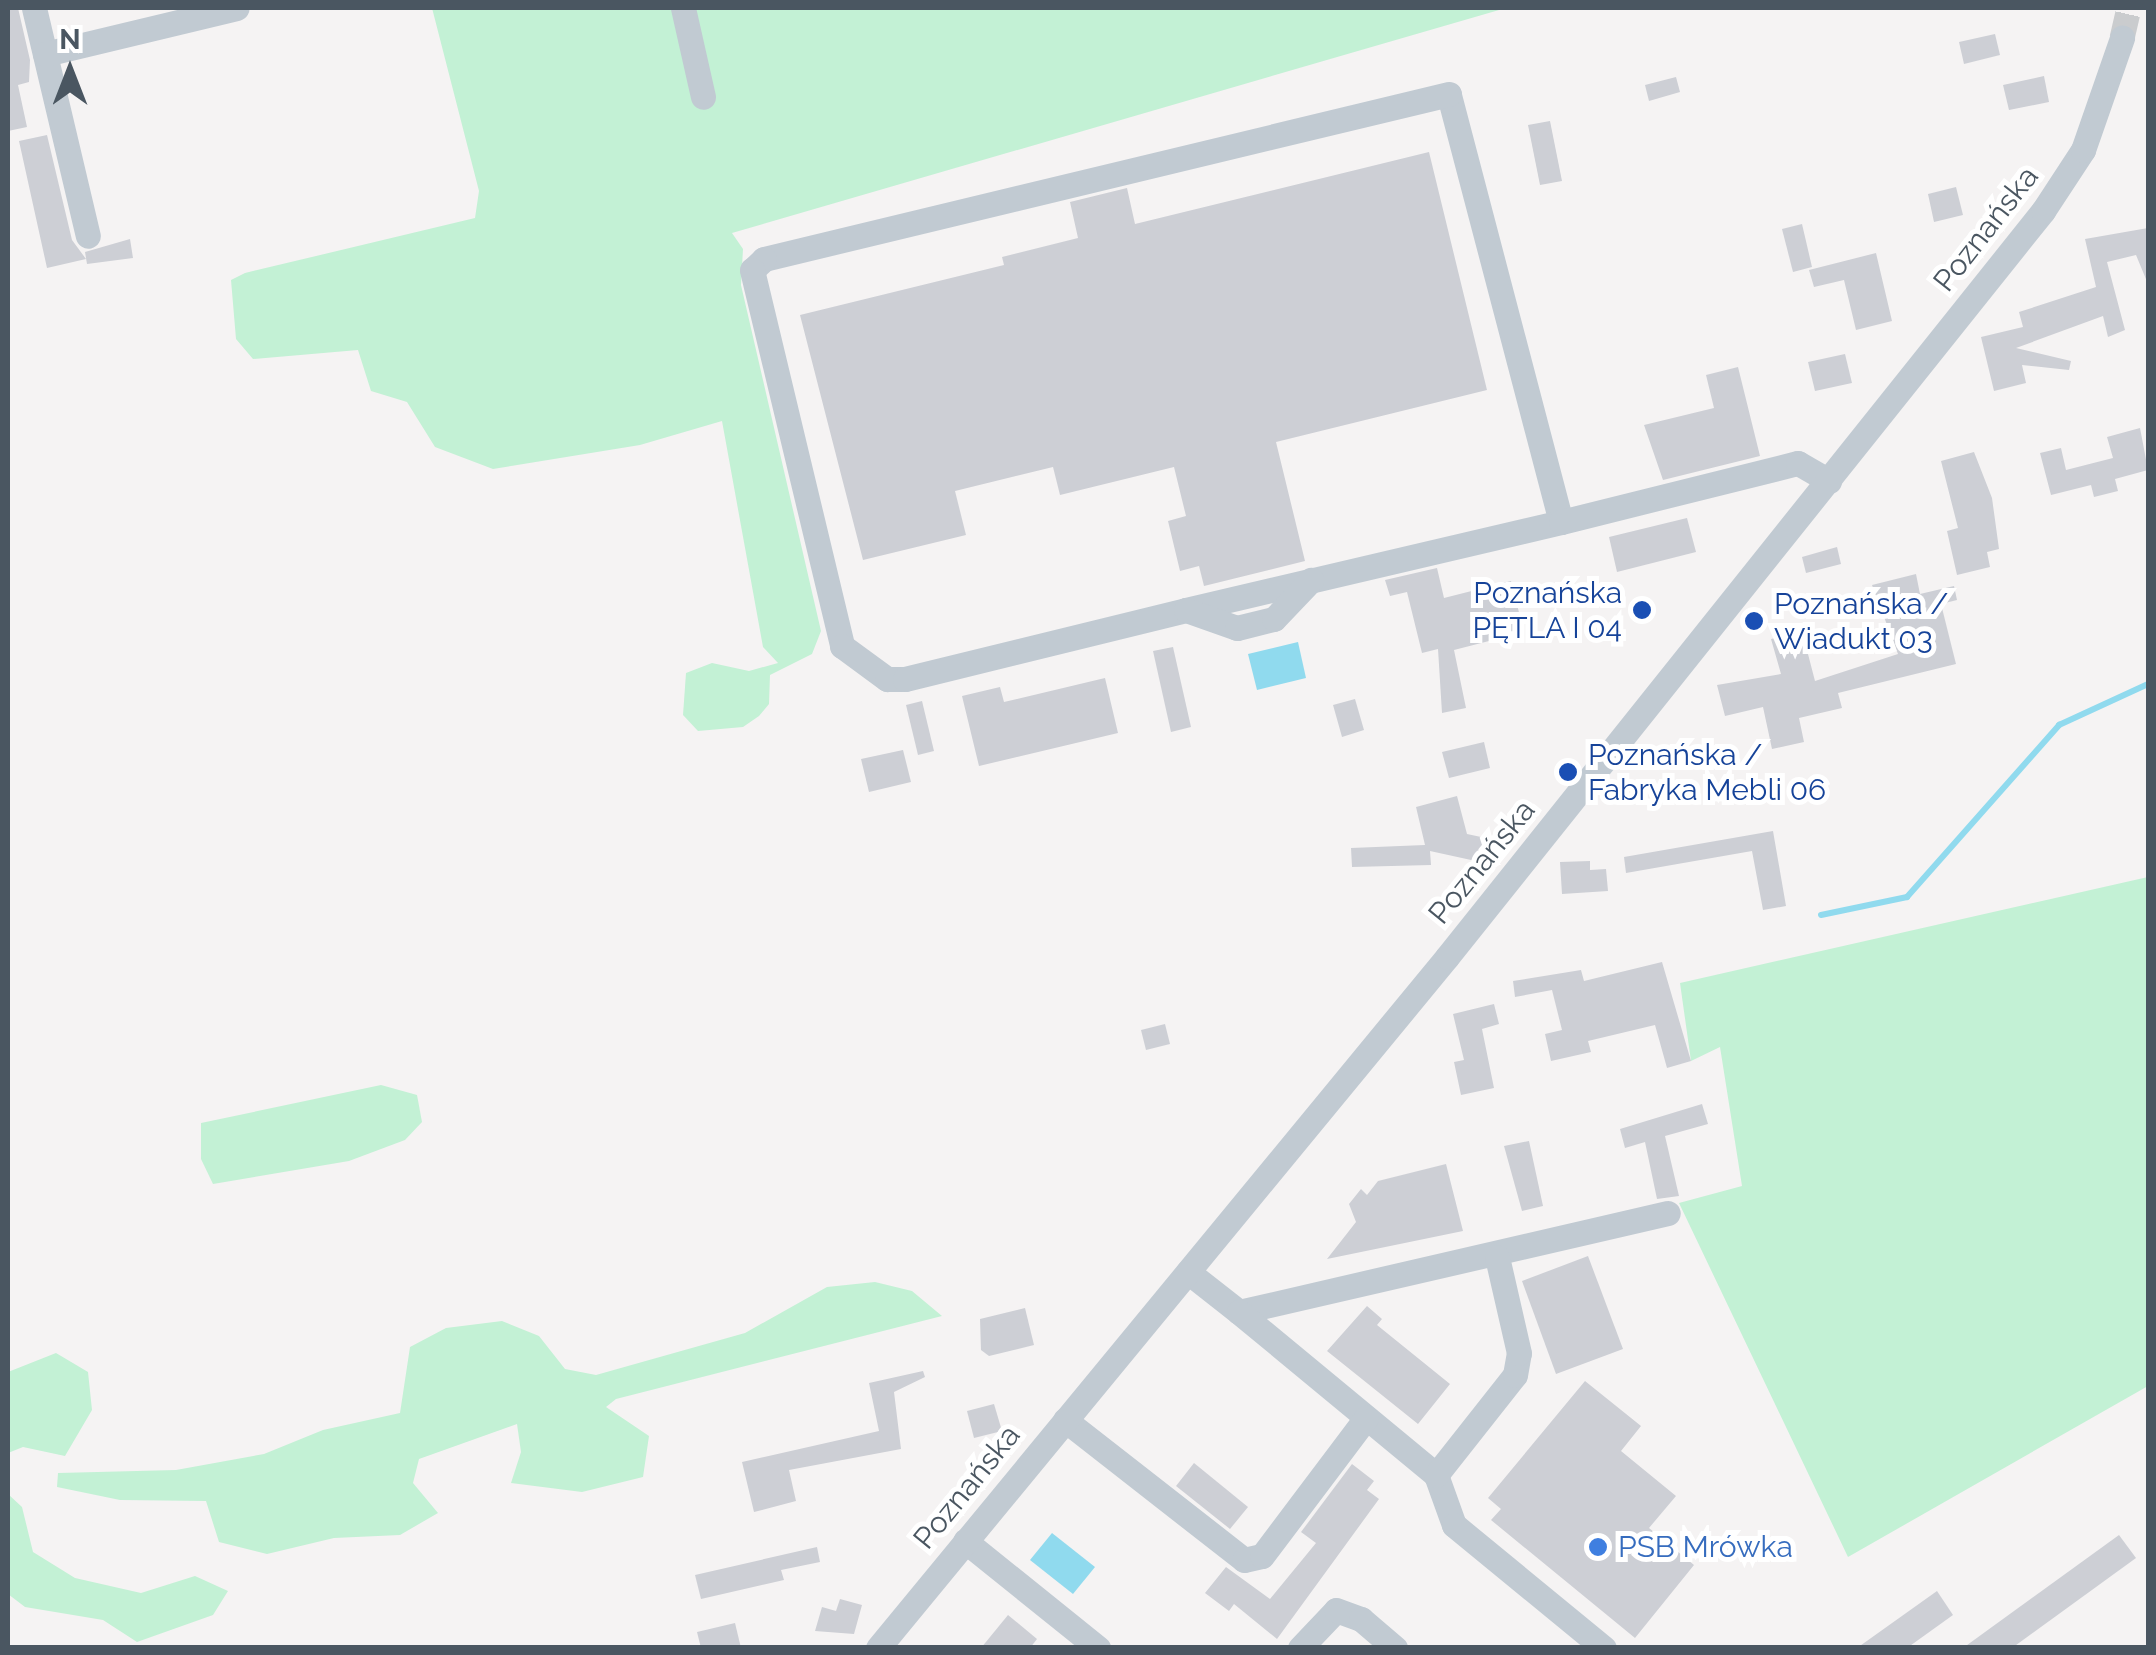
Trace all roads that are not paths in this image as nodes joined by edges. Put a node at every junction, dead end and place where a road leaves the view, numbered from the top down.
1 (34, 8) edge
2 (237, 8) edge
3 (683, 8) edge
4 (2122, 38) tunnel mouth
5 (45, 54) junction
6 (704, 97) dead end
7 (88, 236) dead end
8 (1829, 481) junction
9 (1561, 522) junction
10 (1668, 1213) dead end
11 (1497, 1256) junction
12 (1188, 1272) junction
13 (1238, 1312) junction
14 (1366, 1418) junction
15 (1065, 1420) junction
16 (1436, 1475) junction
17 (965, 1541) junction
18 (878, 1648) edge
19 (1098, 1648) edge
20 (1300, 1648) edge
21 (1395, 1648) edge
22 (1604, 1648) edge

1 - 5 street
2 - 5 street
3 - 6 street
4 - 8 street, Poznańska
5 - 7 street
8 - 9 street
8 - 12 street, Poznańska
9 - 9 street
10 - 11 street
11 - 13 street
11 - 16 street
12 - 13 street
12 - 15 street, Poznańska
13 - 14 street
14 - 15 street
14 - 16 street
15 - 17 street, Poznańska
16 - 22 street
17 - 18 street, Poznańska
17 - 19 street
20 - 21 street

